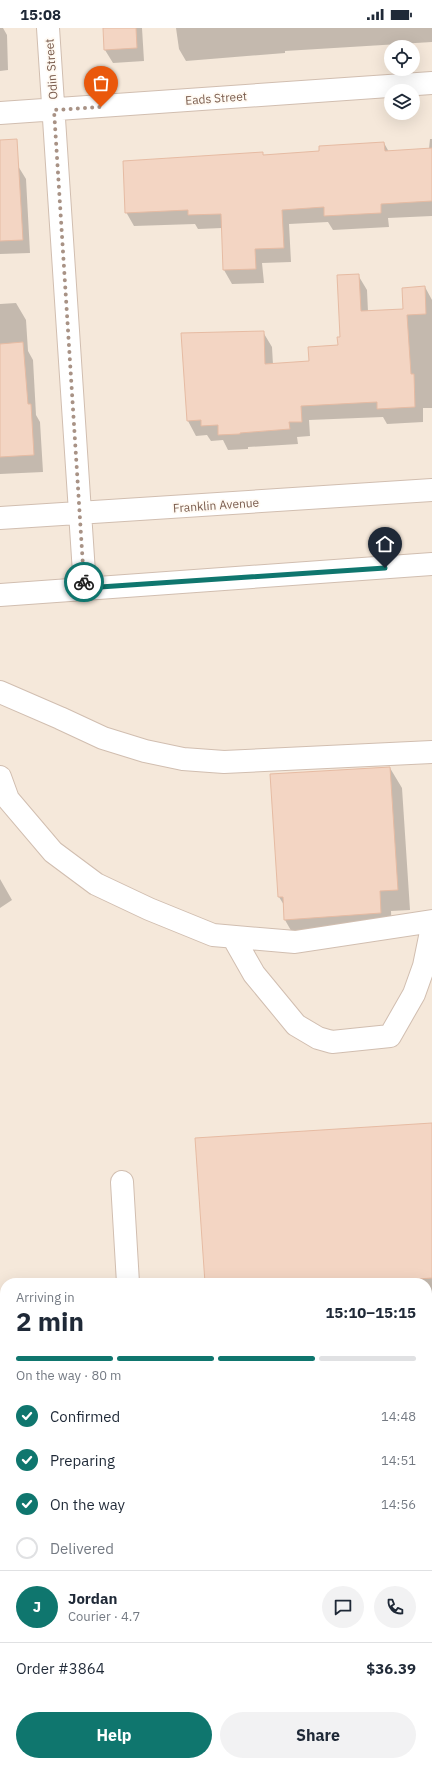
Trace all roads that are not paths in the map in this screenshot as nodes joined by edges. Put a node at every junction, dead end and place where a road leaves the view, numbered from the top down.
1 (48, 28) edge
2 (432, 83) edge
3 (54, 110) junction
4 (0, 114) edge
5 (432, 490) edge
6 (80, 513) junction
7 (0, 518) edge
8 (432, 564) edge
9 (85, 588) junction
10 (0, 594) edge
11 (0, 692) edge
12 (432, 752) edge
13 (0, 777) edge
14 (432, 921) edge
15 (432, 927) edge
16 (233, 937) junction
17 (122, 1182) dead end
18 (128, 1278) edge

1 - 3 street, Odin Street
2 - 3 street, Eads Street
3 - 4 street, Eads Street
3 - 6 street, Odin Street
5 - 6 street, Franklin Avenue
6 - 7 street, Franklin Avenue
6 - 9 street, Odin Street
8 - 9 street
9 - 10 street
11 - 12 street
13 - 16 street
14 - 16 street
15 - 16 street
17 - 18 street

